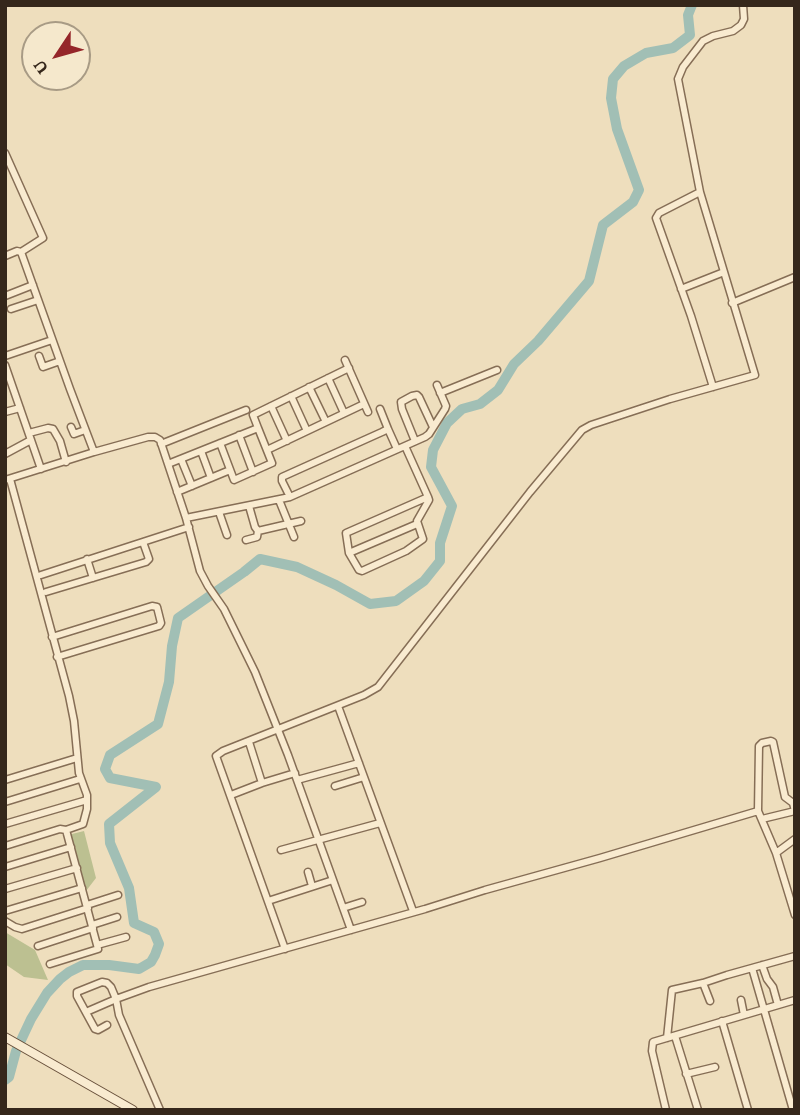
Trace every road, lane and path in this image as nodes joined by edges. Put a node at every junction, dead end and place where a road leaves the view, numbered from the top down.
1 (743, 5) edge
2 (5, 153) edge
3 (701, 192) junction
4 (21, 252) junction
5 (5, 256) edge
6 (723, 272) junction
7 (795, 277) edge
8 (33, 285) junction
9 (681, 289) junction
10 (5, 296) edge
11 (38, 300) junction
12 (735, 302) junction
13 (11, 309) dead end
14 (52, 340) junction
15 (5, 356) edge
16 (39, 356) dead end
17 (345, 360) dead end
18 (60, 361) junction
19 (5, 365) edge
20 (349, 368) junction
21 (497, 370) dead end
22 (328, 378) junction
23 (437, 385) dead end
24 (309, 387) junction
25 (713, 387) junction
26 (9, 389) edge
27 (440, 393) junction
28 (291, 396) junction
29 (364, 404) junction
30 (271, 406) junction
31 (20, 408) junction
32 (380, 409) dead end
33 (246, 410) dead end
34 (5, 412) edge
35 (368, 412) dead end
36 (344, 413) junction
37 (326, 422) junction
38 (433, 427) junction
39 (71, 428) dead end
40 (258, 428) junction
41 (388, 429) junction
42 (85, 430) junction
43 (307, 431) junction
44 (239, 435) junction
45 (30, 437) junction
46 (287, 440) junction
47 (415, 441) junction
48 (220, 443) junction
49 (161, 444) junction
50 (405, 446) junction
51 (397, 449) junction
52 (267, 450) junction
53 (201, 451) junction
54 (94, 452) junction
55 (5, 454) edge
56 (181, 459) junction
57 (66, 462) junction
58 (168, 464) junction
59 (41, 469) junction
60 (230, 470) junction
61 (253, 472) junction
62 (211, 478) junction
63 (7, 480) edge
64 (192, 486) junction
65 (177, 492) junction
66 (290, 497) junction
67 (428, 497) junction
68 (279, 500) junction
69 (248, 506) junction
70 (219, 512) junction
71 (186, 518) junction
72 (301, 521) dead end
73 (289, 524) junction
74 (417, 524) junction
75 (189, 527) junction
76 (258, 531) junction
77 (227, 535) dead end
78 (294, 537) dead end
79 (246, 540) dead end
80 (144, 542) junction
81 (349, 553) junction
82 (88, 559) junction
83 (41, 575) dead end
84 (93, 578) junction
85 (46, 592) dead end
86 (52, 637) junction
87 (57, 657) junction
88 (338, 706) junction
89 (278, 729) junction
90 (249, 741) junction
91 (77, 758) junction
92 (359, 763) junction
93 (296, 776) junction
94 (364, 777) junction
95 (80, 779) junction
96 (5, 780) edge
97 (262, 783) junction
98 (335, 786) dead end
99 (231, 795) junction
100 (87, 800) junction
101 (5, 802) edge
102 (794, 803) edge
103 (758, 811) junction
104 (762, 819) junction
105 (380, 823) junction
106 (5, 824) edge
107 (66, 830) junction
108 (318, 839) junction
109 (795, 839) edge
110 (5, 846) edge
111 (71, 847) junction
112 (281, 850) dead end
113 (776, 853) junction
114 (5, 867) edge
115 (77, 868) junction
116 (308, 872) dead end
117 (333, 880) junction
118 (312, 886) junction
119 (82, 888) junction
120 (5, 889) edge
121 (118, 895) dead end
122 (268, 901) junction
123 (362, 902) dead end
124 (87, 906) junction
125 (343, 908) junction
126 (5, 911) edge
127 (413, 911) junction
128 (795, 915) edge
129 (117, 917) dead end
130 (5, 921) edge
131 (92, 927) junction
132 (351, 930) junction
133 (126, 937) dead end
134 (97, 945) junction
135 (38, 946) dead end
136 (285, 949) junction
137 (795, 956) edge
138 (50, 964) dead end
139 (762, 965) junction
140 (752, 968) junction
141 (703, 984) junction
142 (116, 999) junction
143 (741, 1000) dead end
144 (795, 1000) edge
145 (710, 1001) dead end
146 (778, 1005) junction
147 (765, 1009) junction
148 (86, 1012) junction
149 (744, 1015) junction
150 (722, 1021) junction
151 (107, 1025) dead end
152 (671, 1037) junction
153 (9, 1039) edge
154 (715, 1067) dead end
155 (686, 1074) junction
156 (133, 1110) edge
157 (160, 1110) edge
158 (666, 1110) edge
159 (698, 1110) edge
160 (748, 1110) edge
161 (793, 1110) edge

1 - 3 street
2 - 4 street
3 - 6 street
3 - 9 street
4 - 5 street
4 - 8 street
6 - 9 street
6 - 12 street
7 - 12 street
8 - 10 street
8 - 11 street
9 - 25 street
11 - 13 street
11 - 14 street
12 - 25 street
14 - 15 street
14 - 18 street
16 - 18 street
17 - 20 street
18 - 42 street
19 - 26 street
20 - 22 street
20 - 29 street
21 - 27 street
22 - 24 street
22 - 36 street
23 - 27 street
24 - 28 street
24 - 37 street
25 - 88 street
26 - 31 street
27 - 38 street
28 - 30 street
28 - 43 street
29 - 35 street
29 - 36 street
30 - 40 street
30 - 46 street
31 - 34 street
31 - 45 street
32 - 41 street
33 - 49 street
36 - 37 street
37 - 43 street
38 - 47 street
38 - 47 street
39 - 42 street
40 - 44 street
40 - 52 street
41 - 51 street
41 - 66 street
42 - 54 street
43 - 46 street
44 - 48 street
44 - 61 street
45 - 55 street
45 - 57 street
45 - 59 street
46 - 52 street
47 - 50 street
48 - 53 street
48 - 60 street
49 - 54 street
49 - 58 street
50 - 51 street
50 - 67 street
51 - 66 street
52 - 61 street
53 - 56 street
53 - 62 street
54 - 57 street
56 - 58 street
56 - 64 street
57 - 59 street
58 - 65 street
59 - 63 street
60 - 61 street
60 - 62 street
62 - 64 street
63 - 86 street
64 - 65 street
65 - 71 street
66 - 68 street
67 - 74 street
67 - 81 street
68 - 69 street
68 - 73 street
69 - 70 street
69 - 76 street
70 - 71 street
70 - 77 street
71 - 75 street
72 - 73 street
73 - 76 street
73 - 78 street
74 - 81 street
74 - 81 street
75 - 80 street
75 - 89 street
76 - 79 street
80 - 82 street
80 - 84 street
82 - 83 street
82 - 84 street
84 - 85 street
86 - 87 street
86 - 87 street
87 - 91 street
88 - 89 street
88 - 92 street
89 - 90 street
89 - 93 street
90 - 97 street
90 - 99 street
91 - 95 street
91 - 96 street
92 - 93 street
92 - 94 street
93 - 97 street
93 - 108 street
94 - 98 street
94 - 105 street
95 - 100 street
95 - 101 street
97 - 99 street
99 - 122 street
100 - 106 street
100 - 107 street
102 - 103 street
102 - 104 street
103 - 104 street
103 - 127 street
104 - 113 street
105 - 108 street
105 - 127 street
107 - 110 street
107 - 111 street
108 - 112 street
108 - 117 street
109 - 113 street
111 - 114 street
111 - 115 street
113 - 128 street
115 - 119 street
115 - 120 street
116 - 118 street
117 - 118 street
117 - 125 street
118 - 122 street
119 - 124 street
119 - 126 street
121 - 124 street
122 - 136 street
123 - 125 street
124 - 130 street
124 - 131 street
125 - 132 street
127 - 132 street
129 - 131 street
131 - 134 street
131 - 135 street
132 - 136 street
133 - 134 street
134 - 138 street
136 - 142 street
137 - 139 street
139 - 140 street
139 - 146 street
140 - 141 street
140 - 147 street
141 - 145 street
141 - 152 street
142 - 148 street
142 - 148 street
142 - 157 street
143 - 149 street
144 - 146 street
146 - 147 street
147 - 149 street
147 - 161 street
148 - 151 street
149 - 150 street
150 - 152 street
150 - 160 street
152 - 155 street
152 - 158 street
153 - 156 main road
154 - 155 street
155 - 159 street

